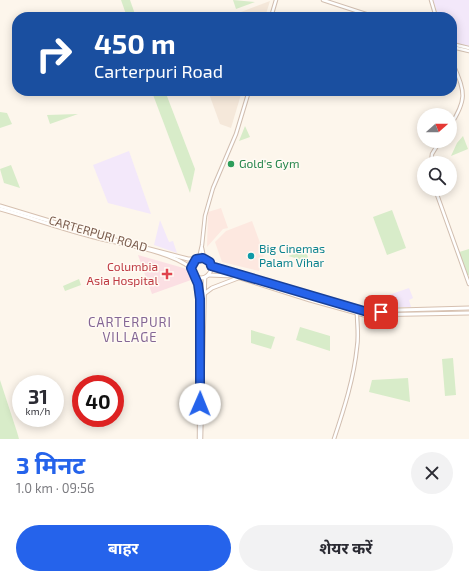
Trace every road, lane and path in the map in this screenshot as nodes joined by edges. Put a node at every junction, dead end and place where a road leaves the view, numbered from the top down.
1 (276, 0) edge
2 (323, 0) edge
3 (431, 0) edge
4 (272, 12) edge
5 (360, 12) edge
6 (435, 12) edge
7 (457, 46) edge
8 (469, 50) edge
9 (457, 74) edge
10 (247, 96) edge
11 (457, 116) edge
12 (438, 196) edge
13 (0, 206) edge
14 (0, 209) edge
15 (202, 245) junction
16 (204, 258) junction
17 (197, 259) junction
18 (211, 266) junction
19 (191, 268) junction
20 (208, 275) junction
21 (195, 276) junction
22 (205, 277) junction
23 (240, 278) junction
24 (469, 284) edge
25 (204, 294) junction
26 (469, 308) edge
27 (358, 309) junction
28 (357, 313) junction
29 (469, 313) edge
30 (200, 439) edge
31 (334, 439) edge

1 - 4 street
2 - 5 street
3 - 6 street
7 - 8 street
9 - 11 street
10 - 15 street
12 - 24 street
13 - 17 main road, CARTERPURI ROAD
14 - 19 main road, CARTERPURI ROAD
15 - 16 street
15 - 17 street
16 - 17 main road
16 - 18 main road
17 - 19 main road
18 - 20 main road
18 - 27 main road
19 - 21 main road
20 - 22 main road
20 - 23 main road
21 - 22 main road
21 - 30 street
22 - 25 street
23 - 25 main road
23 - 28 main road
25 - 30 street
26 - 27 main road
27 - 28 street
28 - 29 main road
28 - 31 street

